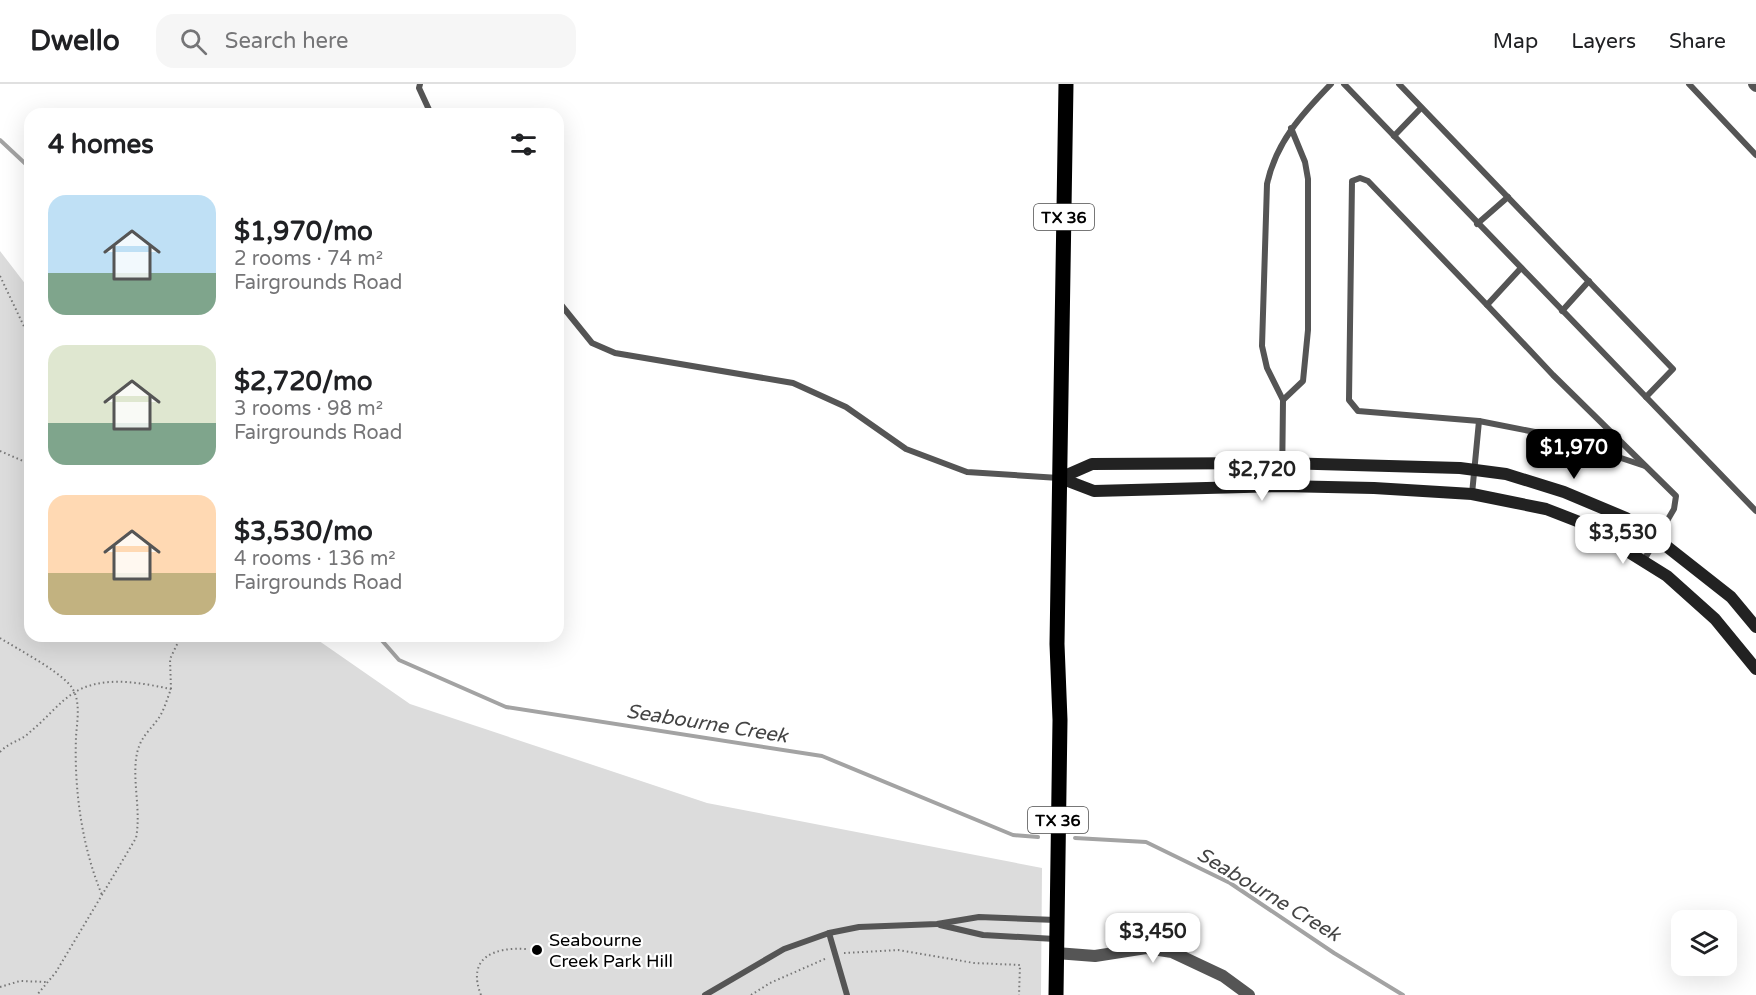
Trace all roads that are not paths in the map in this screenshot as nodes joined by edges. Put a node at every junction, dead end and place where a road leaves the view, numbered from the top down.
1 (420, 84) edge
2 (1066, 84) edge
3 (1330, 84) edge
4 (1344, 84) edge
5 (1399, 84) edge
6 (1689, 84) edge
7 (428, 108) edge
8 (1421, 108) junction
9 (1291, 128) junction
10 (1394, 136) junction
11 (1756, 155) edge
12 (1508, 197) junction
13 (1478, 224) junction
14 (1521, 268) junction
15 (1589, 281) junction
16 (1487, 305) junction
17 (564, 308) edge
18 (1562, 311) junction
19 (1646, 397) junction
20 (1283, 400) junction
21 (1479, 421) junction
22 (1282, 463) junction
23 (1645, 466) junction
24 (1474, 470) junction
25 (1060, 478) junction
26 (1282, 486) junction
27 (1472, 494) junction
28 (1756, 512) edge
29 (1656, 538) junction
30 (1644, 560) junction
31 (1756, 627) edge
32 (1756, 669) edge
33 (1056, 920) junction
34 (937, 924) junction
35 (829, 933) junction
36 (1056, 946) junction
37 (705, 995) edge
38 (847, 995) edge
39 (1056, 995) edge
40 (1249, 995) edge

1 - 7 lane
2 - 25 main road, TX 36
3 - 9 lane
4 - 10 lane
5 - 8 lane
6 - 11 lane
8 - 10 lane
8 - 12 lane
9 - 20 lane
9 - 20 lane
10 - 13 lane
12 - 13 lane
12 - 15 lane
13 - 14 lane
14 - 16 lane
14 - 18 lane
15 - 18 lane
15 - 19 lane
16 - 21 lane
16 - 23 lane
17 - 25 lane
18 - 19 lane
19 - 28 lane
20 - 22 lane
21 - 23 lane
21 - 24 lane
22 - 24 street
22 - 25 street
22 - 26 lane
23 - 29 lane
24 - 27 lane
24 - 29 street
25 - 26 street
25 - 33 main road, TX 36
26 - 27 street
27 - 30 street
29 - 30 lane
29 - 31 street
30 - 32 street
33 - 34 lane
33 - 36 main road, TX 36
34 - 35 lane
34 - 36 lane
35 - 37 lane
35 - 38 lane
36 - 39 main road, TX 36
36 - 40 street

